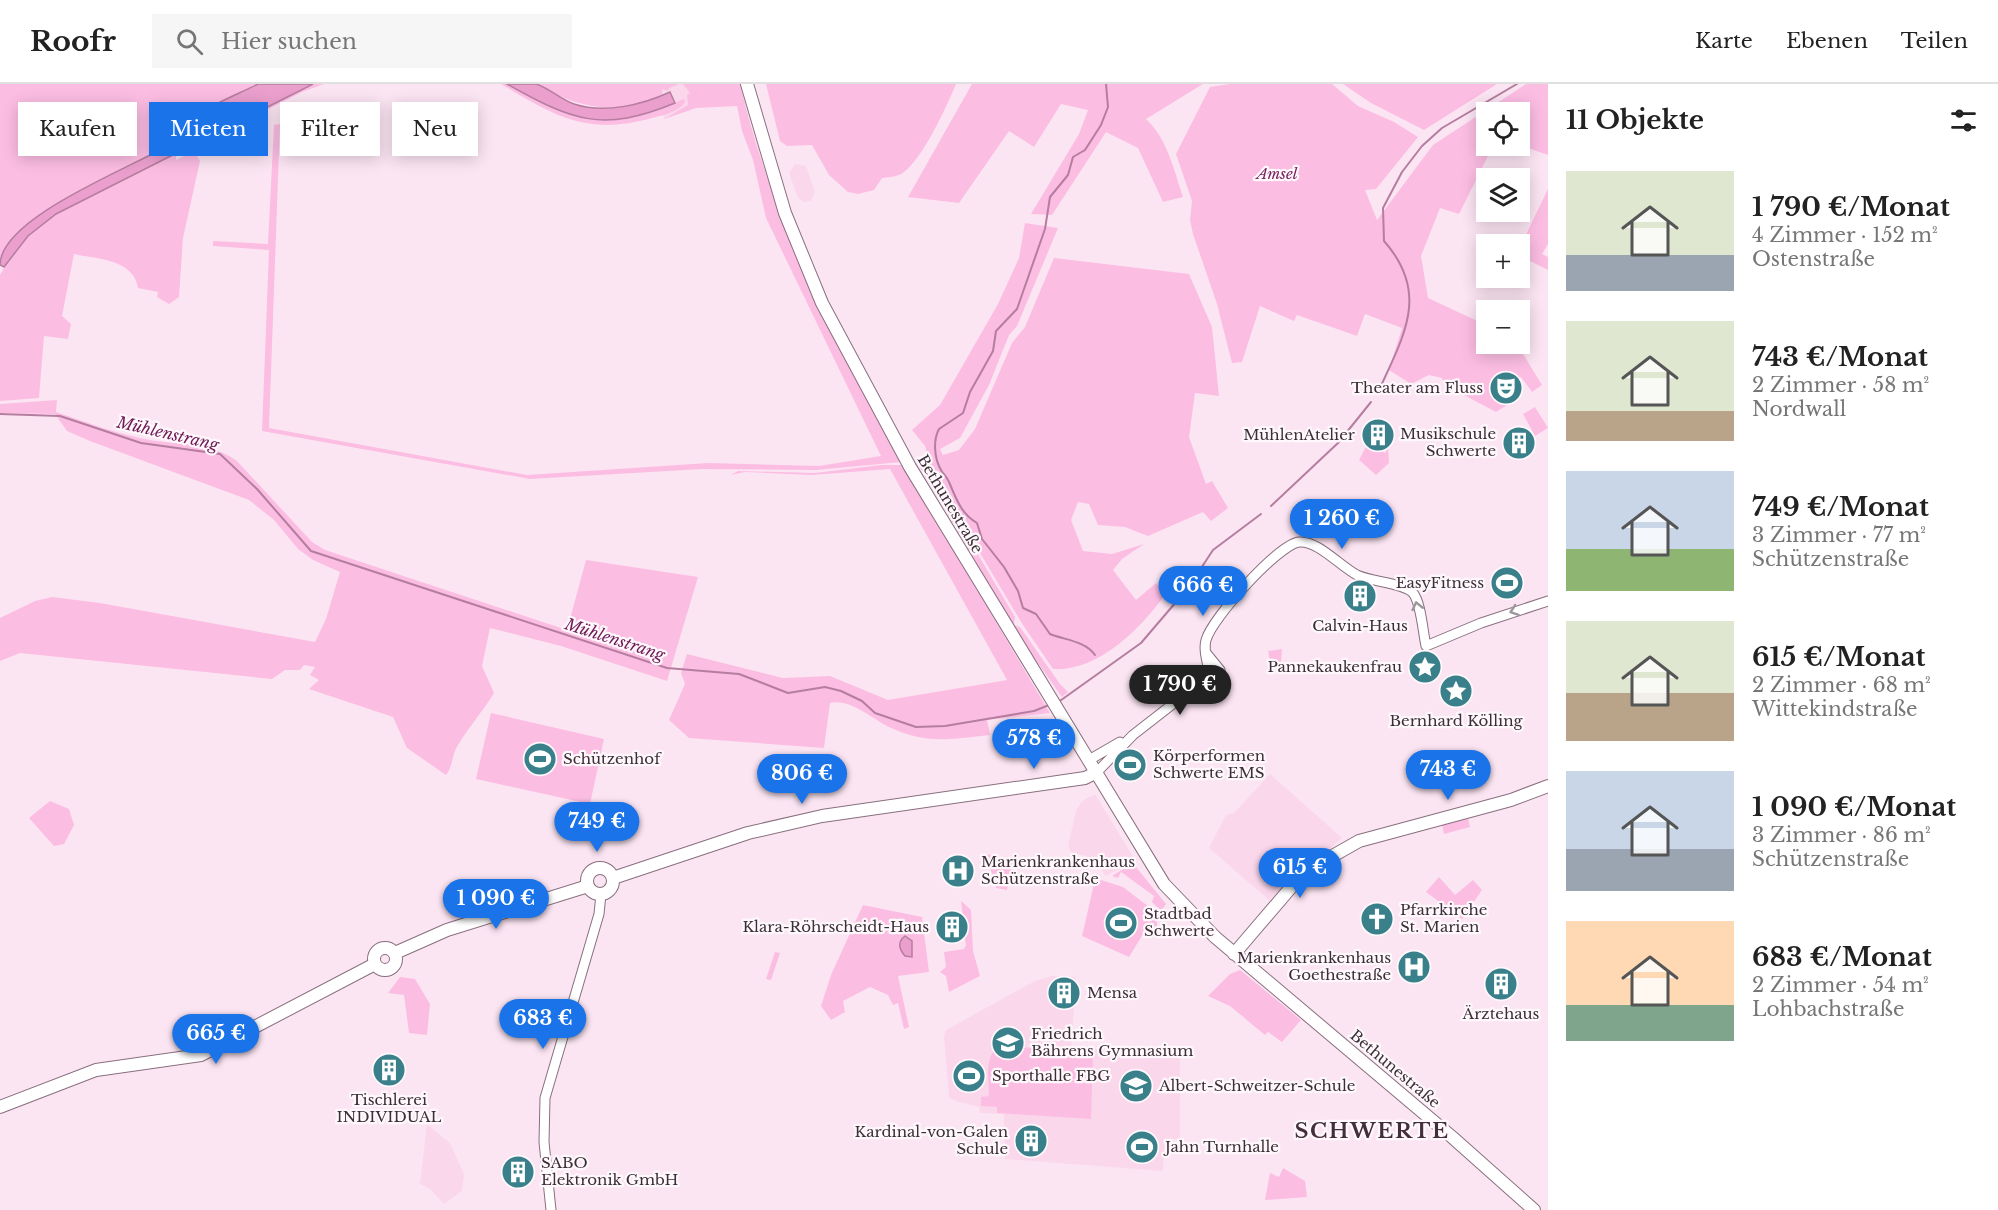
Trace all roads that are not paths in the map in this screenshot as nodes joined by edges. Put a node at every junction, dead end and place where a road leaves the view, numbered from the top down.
1 (747, 84) edge
2 (1548, 601) edge
3 (1205, 652) junction
4 (1220, 670) dead end
5 (1133, 735) junction
6 (1089, 760) junction
7 (1097, 772) junction
8 (1067, 780) junction
9 (1548, 786) edge
10 (613, 878) junction
11 (588, 886) junction
12 (602, 894) junction
13 (1234, 954) junction
14 (0, 1107) edge
15 (551, 1210) edge
16 (1533, 1210) edge

1 - 6 main road, Bethunestraße
2 -> 3 street
3 - 4 street
3 - 5 street
5 - 6 street
5 - 7 street
6 - 7 main road, Bethunestraße
6 - 8 main road
7 - 8 main road
7 - 13 main road, Bethunestraße
8 - 10 main road
9 - 13 main road
10 - 11 main road
10 - 12 main road
11 - 12 main road
11 - 14 main road
12 - 15 street
13 - 16 main road, Bethunestraße

